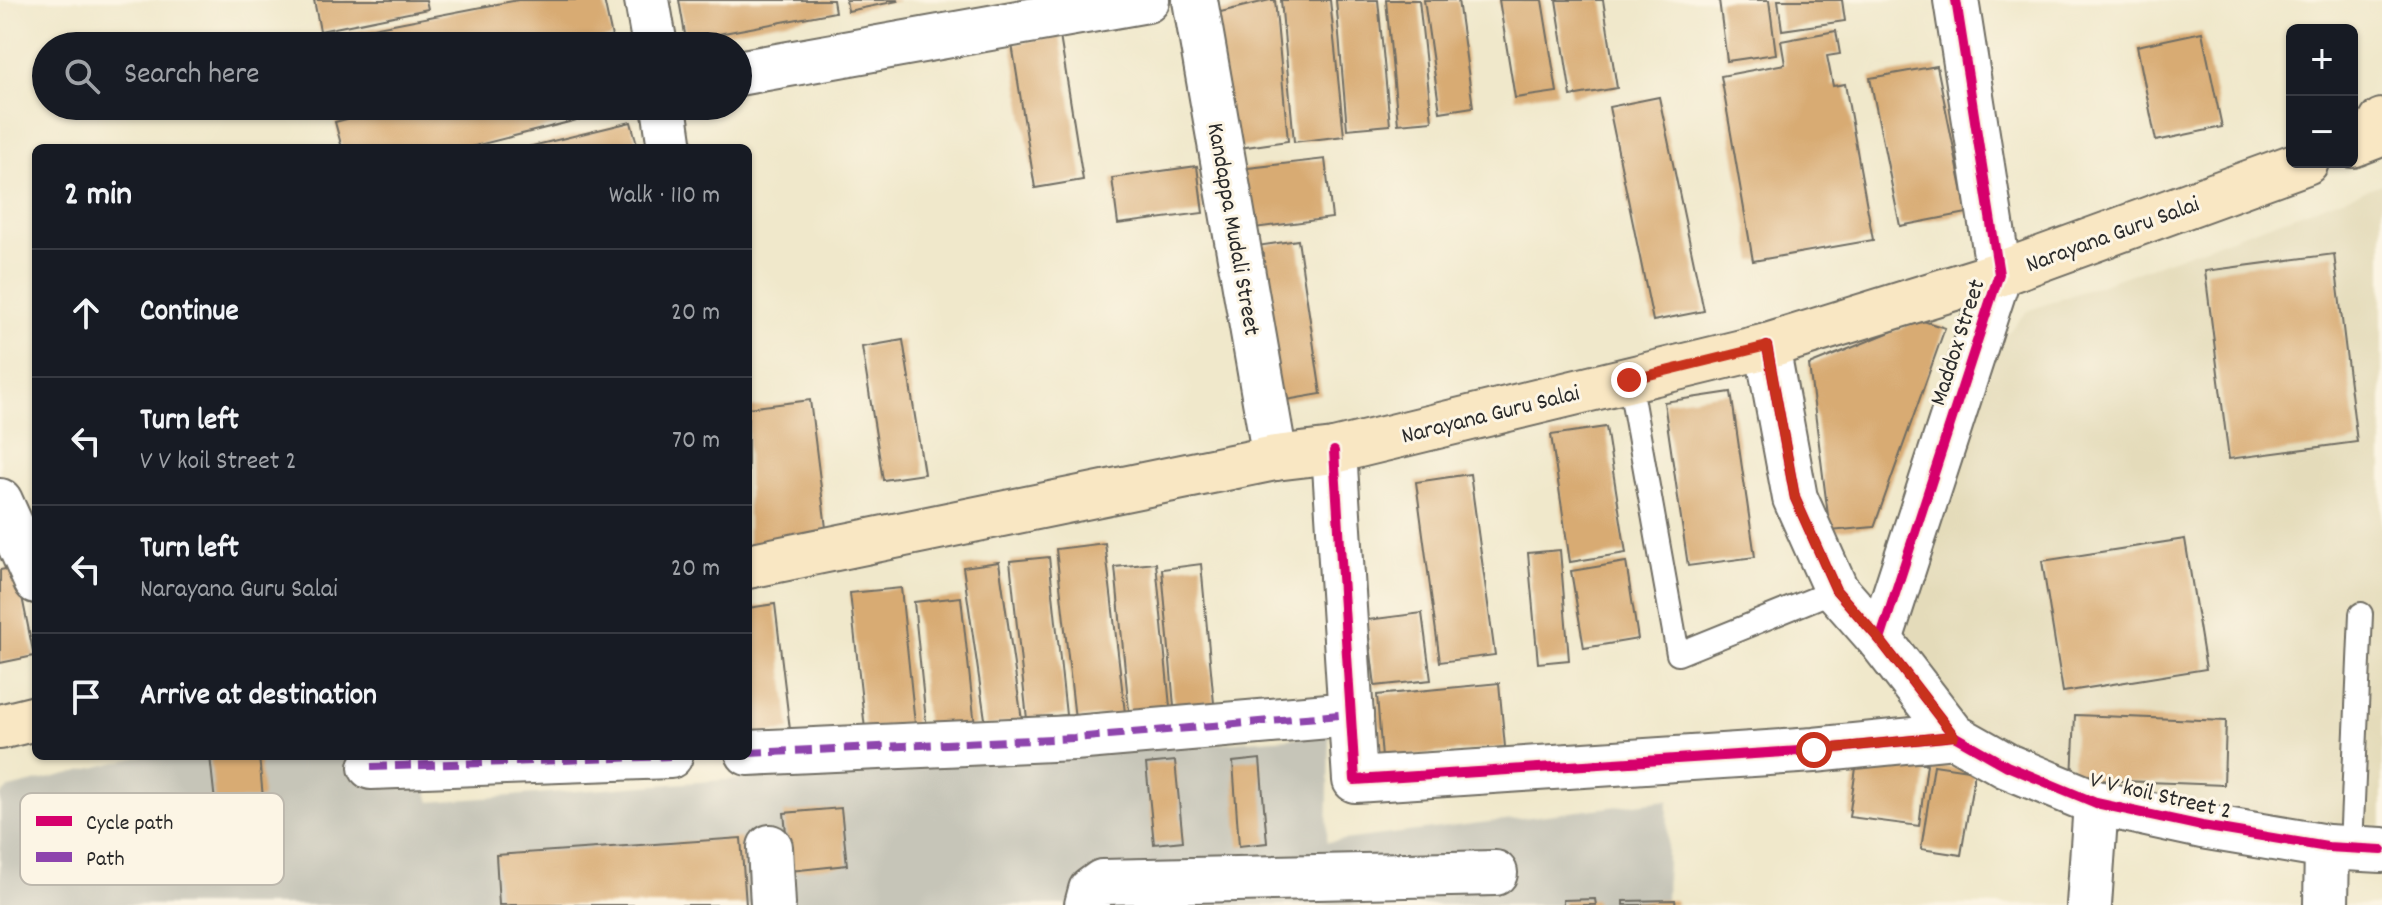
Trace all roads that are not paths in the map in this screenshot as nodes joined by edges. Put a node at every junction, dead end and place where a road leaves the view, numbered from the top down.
1 (647, 0) edge
2 (1147, 0) edge
3 (1195, 0) edge
4 (1956, 0) edge
5 (653, 32) edge
6 (752, 71) edge
7 (666, 120) edge
8 (669, 144) edge
9 (2290, 168) edge
10 (1999, 274) junction
11 (1767, 346) junction
12 (1629, 380) junction
13 (1334, 451) junction
14 (1275, 458) junction
15 (0, 501) edge
16 (752, 565) edge
17 (32, 572) edge
18 (1836, 590) junction
19 (2361, 614) dead end
20 (1880, 640) junction
21 (1351, 714) junction
22 (32, 719) edge
23 (0, 727) edge
24 (1954, 736) junction
25 (752, 753) edge
26 (561, 760) edge
27 (371, 767) dead end
28 (2096, 803) junction
29 (770, 847) dead end
30 (2353, 848) edge
31 (1495, 873) dead end
32 (773, 905) edge
33 (1087, 905) edge
34 (2089, 905) edge
35 (2326, 905) edge

1 - 5 street
2 - 6 street
3 - 14 street, Kandappa Mudali Street
4 - 10 street, Maddox Street
7 - 8 street
9 - 10 main road, Narayana Guru Salai
10 - 11 main road, Narayana Guru Salai
10 - 20 street, Maddox Street
11 - 12 main road, Narayana Guru Salai
11 - 18 street, V V koil Street 2
12 - 13 main road, Narayana Guru Salai
12 - 18 lane
13 - 14 main road, Narayana Guru Salai
13 - 21 street
14 - 16 main road, Narayana Guru Salai
15 - 17 street
18 - 20 street, V V koil Street 2
19 - 30 lane
20 - 24 street, V V koil Street 2
21 - 24 street
21 - 25 street
22 - 23 main road
24 - 28 street, V V koil Street 2
26 - 27 street
28 - 30 street, V V koil Street 2
28 - 34 street
29 - 32 street
30 - 35 street
31 - 33 street

